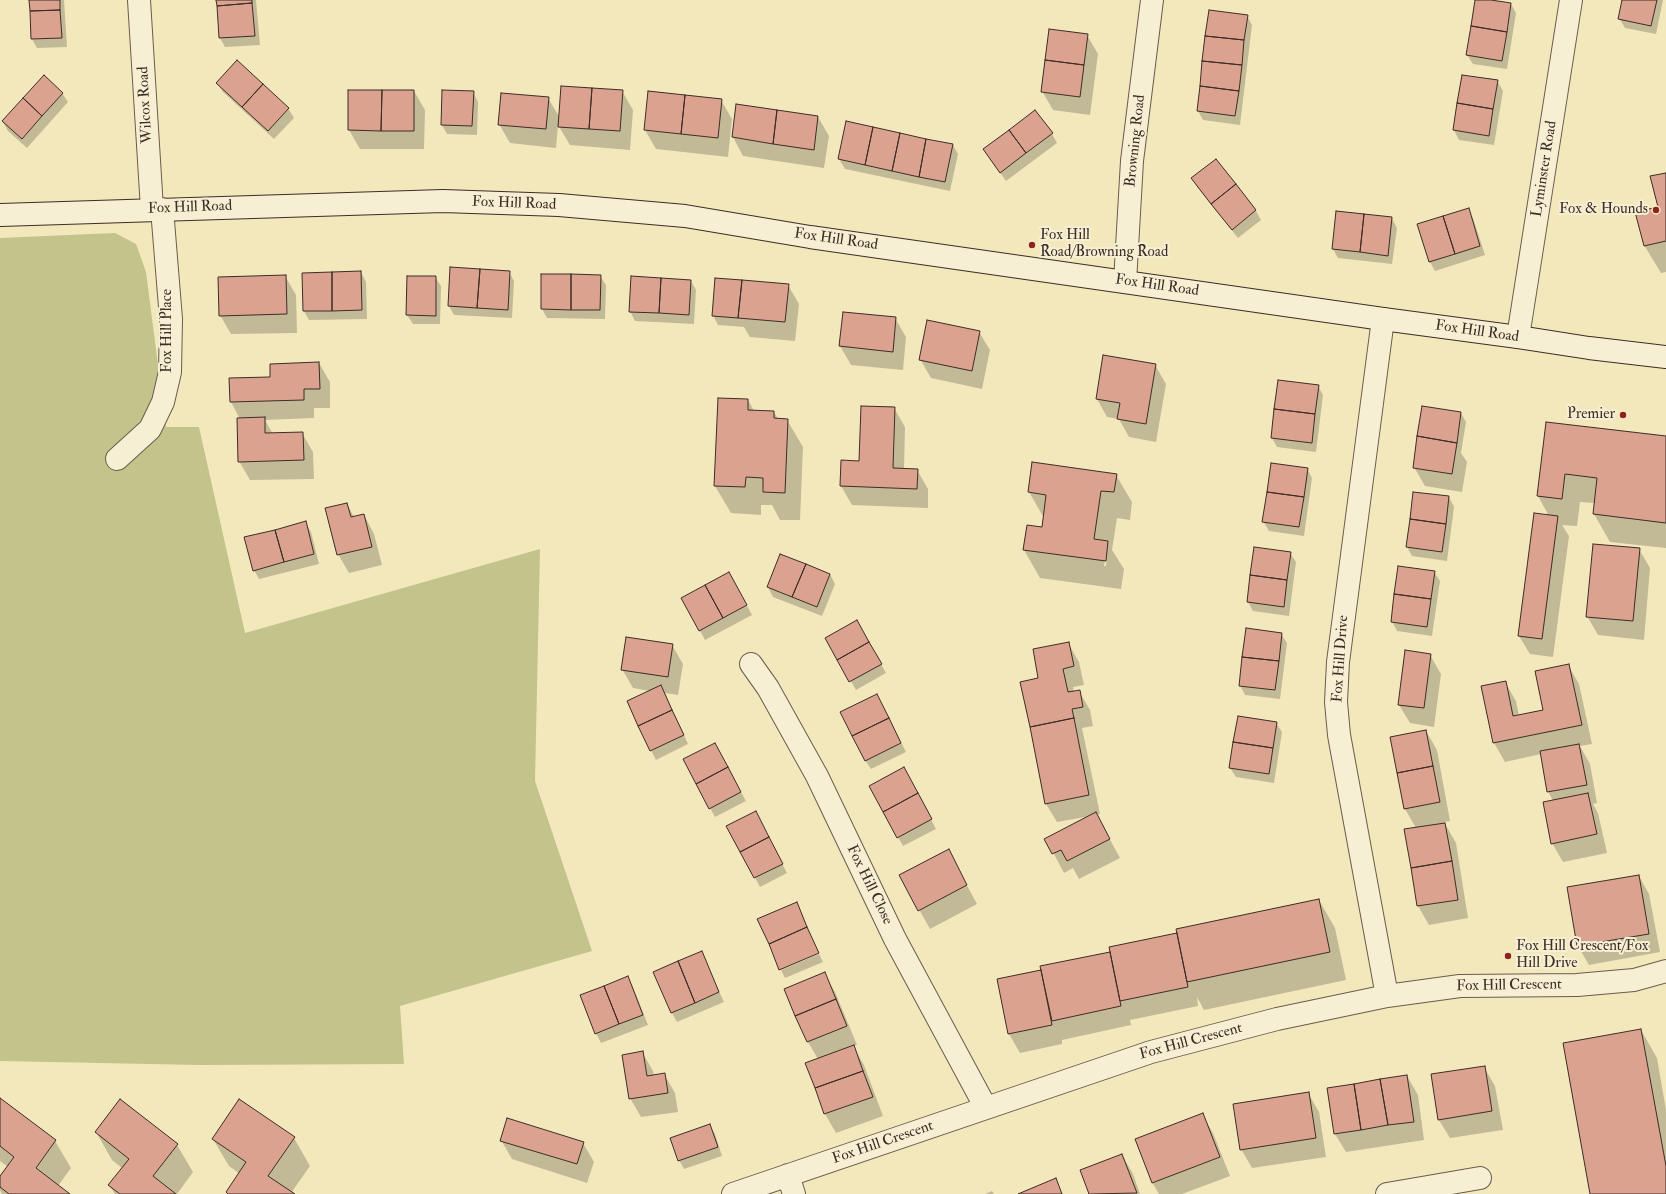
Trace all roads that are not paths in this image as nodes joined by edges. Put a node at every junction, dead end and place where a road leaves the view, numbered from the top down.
1 (139, 0) edge
2 (1152, 0) edge
3 (1570, 0) edge
4 (157, 209) junction
5 (0, 215) edge
6 (1125, 282) junction
7 (1383, 320) junction
8 (1518, 337) junction
9 (1666, 357) edge
10 (117, 459) dead end
11 (751, 664) dead end
12 (1666, 972) edge
13 (1387, 996) junction
14 (986, 1108) junction
15 (1480, 1178) dead end
16 (791, 1185) edge
17 (733, 1194) edge
18 (1387, 1194) edge

1 - 4 street, Wilcox Road
2 - 6 street, Browning Road
3 - 8 street, Lyminster Road
4 - 5 street, Fox Hill Road
4 - 6 street, Fox Hill Road
4 - 10 street, Fox Hill Place
6 - 7 street, Fox Hill Road
7 - 8 street, Fox Hill Road
7 - 13 street, Fox Hill Drive
8 - 9 street, Fox Hill Road
11 - 14 street, Fox Hill Close
12 - 13 street, Fox Hill Crescent
13 - 14 street, Fox Hill Crescent
14 - 16 street, Fox Hill Crescent
15 - 18 street
16 - 17 street, Fox Hill Crescent

